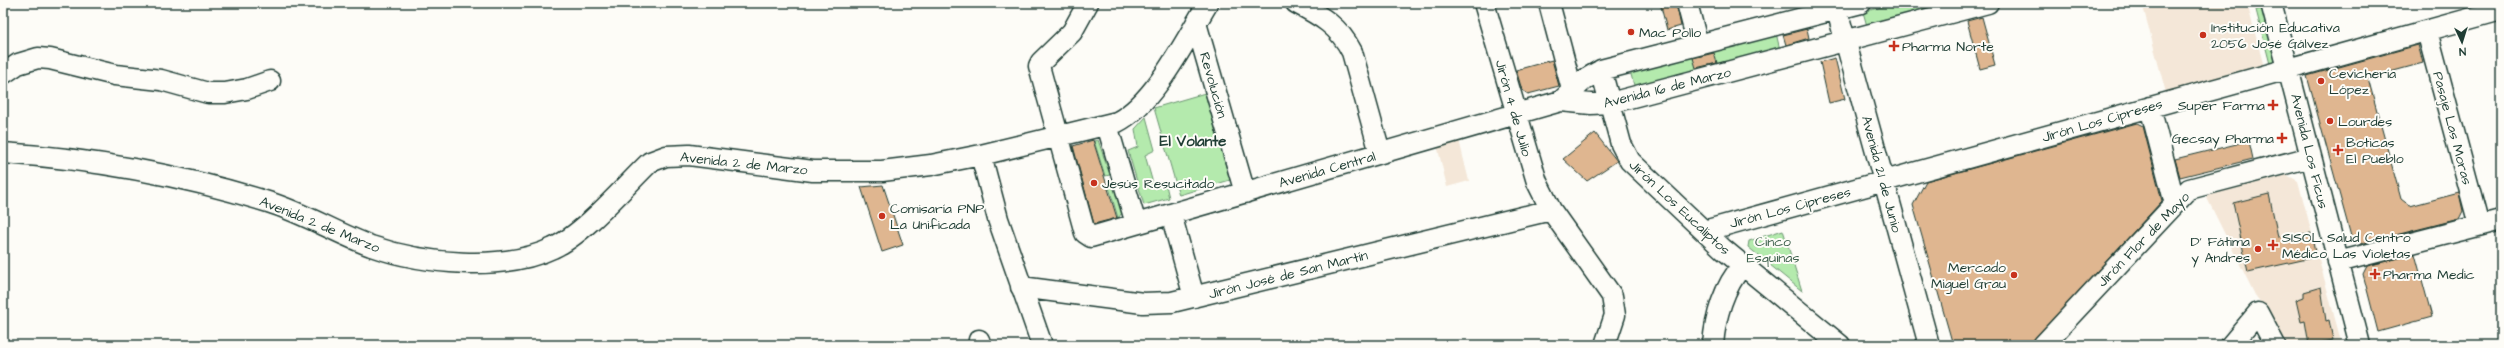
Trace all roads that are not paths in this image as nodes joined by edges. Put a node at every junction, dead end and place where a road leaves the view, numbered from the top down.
1 (1088, 3) edge
2 (1208, 3) edge
3 (1296, 3) edge
4 (1484, 3) edge
5 (1549, 3) edge
6 (1687, 3) edge
7 (1861, 3) edge
8 (1988, 3) edge
9 (2271, 3) edge
10 (1836, 6) edge
11 (2501, 10) edge
12 (1196, 23) junction
13 (2427, 31) junction
14 (1845, 41) junction
15 (1698, 45) junction
16 (2288, 69) junction
17 (1601, 70) junction
18 (3, 74) edge
19 (270, 81) dead end
20 (1569, 98) junction
21 (1610, 104) junction
22 (2150, 107) junction
23 (1516, 114) junction
24 (1106, 125) junction
25 (1058, 137) junction
26 (3, 153) edge
27 (1380, 153) junction
28 (980, 155) junction
29 (2311, 157) junction
30 (1884, 181) junction
31 (1244, 193) junction
32 (2175, 204) junction
33 (1552, 210) junction
34 (1171, 214) junction
35 (2501, 220) edge
36 (1136, 224) junction
37 (2479, 225) junction
38 (1704, 231) junction
39 (2338, 262) junction
40 (1743, 265) junction
41 (1021, 287) junction
42 (1194, 297) junction
43 (1042, 345) edge
44 (1605, 345) edge
45 (1713, 345) edge
46 (1840, 345) edge
47 (1929, 345) edge
48 (2044, 345) edge
49 (2231, 345) edge
50 (2275, 345) edge
51 (2360, 345) edge

1 - 25 street
2 - 12 street, Avenida 2 de Marzo
3 - 27 street
4 - 23 street, Jirón 4 de Julio
5 - 20 street
6 - 15 street
7 - 10 street
8 - 14 street, Avenida 16 de Marzo
9 - 16 street, Avenida Los Ficus
10 - 14 street, Avenida 21 de Junio
10 - 15 street
11 - 13 street, Jirón Los Cipreses
12 - 24 street, Avenida 2 de Marzo
12 - 31 street, Revolución
13 - 16 street, Jirón Los Cipreses
13 - 37 street, Pasaje Las Moras
14 - 21 street, Avenida 16 de Marzo
14 - 30 street, Avenida 21 de Junio
15 - 17 street
16 - 22 street, Jirón Los Cipreses
16 - 29 street, Avenida Los Ficus
17 - 20 street
17 - 21 street, Jirón Los Eucaliptos
18 - 19 street
20 - 21 street, Avenida 16 de Marzo
20 - 23 street, Avenida Central
21 - 38 street, Jirón Los Eucaliptos
22 - 30 street, Jirón Los Cipreses
22 - 32 street
23 - 27 street, Avenida Central
23 - 33 street, Jirón 4 de Julio
24 - 25 street, Avenida 2 de Marzo
24 - 36 street
25 - 28 street, Avenida 2 de Marzo
25 - 36 street, Avenida Central
26 - 28 street, Avenida 2 de Marzo
27 - 31 street, Avenida Central
28 - 41 street
29 - 32 street, Jirón Flor de Mayo
29 - 39 street, Avenida Los Ficus
30 - 38 street, Jirón Los Cipreses
30 - 47 street, Avenida 21 de Junio
31 - 34 street, Avenida Central
32 - 48 street, Jirón Flor de Mayo
33 - 42 street, Jirón José de San Martín
33 - 44 street, Jirón 4 de Julio
34 - 36 street, Avenida Central
34 - 42 street
35 - 37 street
37 - 39 street
38 - 40 street, Jirón Los Eucaliptos
39 - 51 street, Avenida Los Ficus
40 - 45 street
40 - 46 street, Jirón Los Eucaliptos
41 - 42 street, Jirón José de San Martín
41 - 43 street
49 - 50 street

